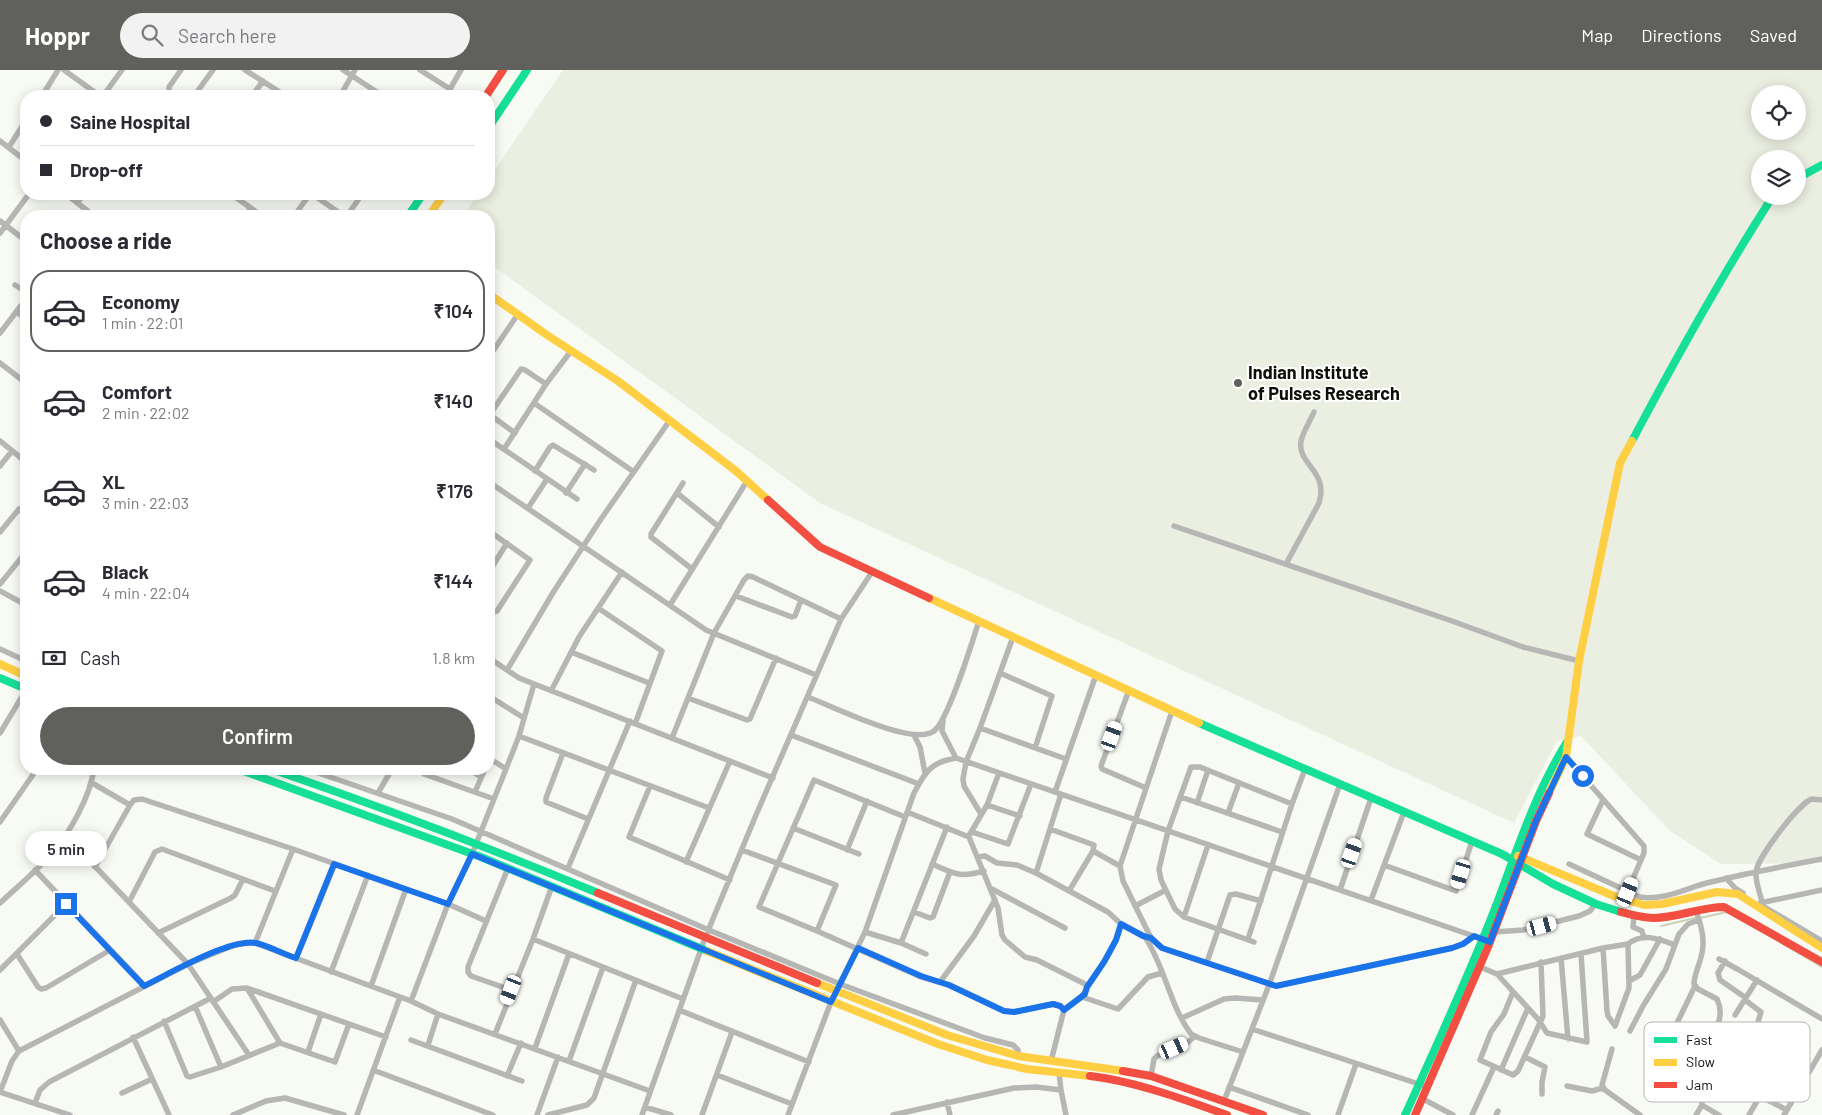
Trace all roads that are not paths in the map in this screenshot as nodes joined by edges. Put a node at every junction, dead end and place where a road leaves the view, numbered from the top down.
1 (58, 70) edge
2 (64, 70) edge
3 (122, 70) edge
4 (181, 70) edge
5 (212, 70) edge
6 (245, 70) edge
7 (343, 70) edge
8 (420, 70) edge
9 (461, 70) edge
10 (503, 70) edge
11 (527, 70) edge
12 (354, 73) edge
13 (263, 81) junction
14 (46, 90) edge
15 (92, 90) edge
16 (106, 90) edge
17 (169, 90) edge
18 (198, 90) edge
19 (256, 90) edge
20 (277, 90) edge
21 (344, 90) edge
22 (375, 90) edge
23 (490, 90) edge
24 (495, 118) edge
25 (20, 130) edge
26 (0, 141) edge
27 (9, 148) junction
28 (20, 156) edge
29 (1822, 165) edge
30 (1806, 174) edge
31 (25, 200) edge
32 (73, 200) edge
33 (79, 200) edge
34 (240, 200) edge
35 (306, 200) edge
36 (321, 200) edge
37 (77, 203) junction
38 (1767, 205) edge
39 (251, 208) joint
40 (86, 210) edge
41 (254, 210) edge
42 (299, 210) edge
43 (336, 210) edge
44 (0, 221) edge
45 (6, 226) junction
46 (0, 233) edge
47 (20, 236) edge
48 (15, 285) dead end
49 (20, 288) edge
50 (495, 298) edge
51 (20, 308) edge
52 (17, 312) junction
53 (20, 314) edge
54 (518, 314) junction
55 (0, 334) edge
56 (495, 348) edge
57 (571, 351) junction
58 (0, 363) edge
59 (20, 378) edge
60 (546, 384) junction
61 (534, 403) junction
62 (495, 407) edge
63 (1314, 412) dead end
64 (495, 418) edge
65 (670, 420) junction
66 (515, 432) junction
67 (0, 441) edge
68 (495, 443) edge
69 (504, 449) junction
70 (12, 451) junction
71 (20, 457) edge
72 (584, 464) junction
73 (0, 466) edge
74 (594, 470) dead end
75 (535, 471) junction
76 (634, 472) junction
77 (548, 480) junction
78 (747, 481) junction
79 (683, 483) dead end
80 (495, 486) edge
81 (566, 493) junction
82 (677, 493) junction
83 (577, 500) dead end
84 (528, 508) junction
85 (20, 510) edge
86 (1174, 526) dead end
87 (719, 527) junction
88 (0, 532) edge
89 (495, 535) edge
90 (507, 543) junction
91 (583, 546) junction
92 (20, 559) edge
93 (495, 562) edge
94 (1286, 564) junction
95 (692, 569) junction
96 (622, 572) junction
97 (872, 572) junction
98 (0, 584) edge
99 (0, 591) edge
100 (736, 596) junction
101 (801, 600) junction
102 (20, 602) edge
103 (670, 605) junction
104 (598, 608) junction
105 (495, 612) edge
106 (841, 619) junction
107 (979, 621) junction
108 (714, 633) junction
109 (1013, 637) junction
110 (0, 649) edge
111 (571, 652) junction
112 (20, 658) edge
113 (776, 658) junction
114 (1580, 661) junction
115 (495, 662) edge
116 (0, 664) edge
117 (507, 670) junction
118 (20, 673) edge
119 (1000, 674) junction
120 (816, 675) junction
121 (1096, 675) junction
122 (0, 678) edge
123 (649, 683) junction
124 (534, 684) junction
125 (20, 687) edge
126 (1128, 690) junction
127 (551, 691) junction
128 (808, 697) junction
129 (688, 698) junction
130 (20, 700) edge
131 (495, 700) edge
132 (1172, 711) junction
133 (943, 717) junction
134 (524, 718) junction
135 (633, 723) junction
136 (980, 728) junction
137 (0, 732) edge
138 (791, 734) junction
139 (914, 735) junction
140 (519, 736) junction
141 (672, 738) junction
142 (1568, 740) junction
143 (1035, 748) junction
144 (563, 753) junction
145 (1566, 757) junction
146 (956, 758) junction
147 (1066, 759) junction
148 (730, 761) junction
149 (966, 762) junction
150 (495, 763) edge
151 (506, 769) junction
152 (1305, 769) junction
153 (1208, 770) junction
154 (609, 771) junction
155 (925, 773) junction
156 (999, 773) junction
157 (33, 775) edge
158 (93, 775) edge
159 (255, 775) edge
160 (289, 775) edge
161 (325, 775) edge
162 (388, 775) edge
163 (427, 775) edge
164 (478, 775) edge
165 (482, 777) joint
166 (773, 778) junction
167 (92, 783) junction
168 (1239, 783) junction
169 (919, 784) junction
170 (1031, 784) junction
171 (1340, 784) junction
172 (650, 786) junction
173 (1146, 788) junction
174 (475, 792) junction
175 (1054, 792) junction
176 (378, 793) junction
177 (1061, 794) junction
178 (1181, 797) junction
179 (1371, 798) junction
180 (494, 799) junction
181 (1603, 800) junction
182 (1822, 800) edge
183 (867, 801) junction
184 (1197, 803) junction
185 (1292, 804) junction
186 (130, 805) junction
187 (987, 805) junction
188 (709, 808) junction
189 (1404, 812) junction
190 (1228, 813) junction
191 (906, 814) junction
192 (981, 814) junction
193 (1020, 816) junction
194 (588, 820) junction
195 (1136, 820) junction
196 (0, 822) edge
197 (947, 827) junction
198 (793, 828) junction
199 (1050, 829) junction
200 (480, 830) junction
201 (1168, 831) junction
202 (1282, 832) junction
203 (970, 834) junction
204 (65, 835) junction
205 (1472, 841) junction
206 (476, 842) junction
207 (1208, 845) junction
208 (293, 849) junction
209 (742, 850) junction
210 (847, 850) junction
211 (1093, 852) junction
212 (472, 854) junction
213 (859, 854) dead end
214 (978, 857) junction
215 (1822, 859) edge
216 (1517, 860) junction
217 (1641, 860) junction
218 (686, 862) junction
219 (778, 863) junction
220 (334, 864) junction
221 (932, 864) junction
222 (1569, 864) dead end
223 (1384, 865) junction
224 (1120, 866) junction
225 (95, 867) junction
226 (508, 868) junction
227 (568, 868) junction
228 (1272, 868) junction
229 (35, 870) junction
230 (984, 871) junction
231 (950, 872) junction
232 (1756, 872) junction
233 (1036, 873) junction
234 (368, 875) junction
235 (1306, 878) junction
236 (1726, 878) junction
237 (243, 879) junction
238 (730, 880) junction
239 (552, 886) junction
240 (990, 888) junction
241 (406, 889) junction
242 (275, 890) junction
243 (1068, 890) junction
244 (1166, 890) junction
245 (1340, 890) junction
246 (1822, 890) edge
247 (1626, 895) junction
248 (995, 900) junction
249 (1371, 900) junction
250 (1261, 901) junction
251 (129, 902) junction
252 (0, 903) edge
253 (1596, 903) junction
254 (66, 904) junction
255 (448, 904) junction
256 (1758, 904) junction
257 (1135, 906) junction
258 (1696, 910) junction
259 (914, 912) junction
260 (1184, 916) junction
261 (1634, 916) junction
262 (1699, 920) junction
263 (486, 921) junction
264 (1121, 924) junction
265 (1065, 928) dead end
266 (1218, 929) junction
267 (709, 930) junction
268 (817, 930) junction
269 (865, 932) junction
270 (1494, 932) junction
271 (158, 933) junction
272 (1474, 936) junction
273 (704, 938) junction
274 (1148, 938) junction
275 (1644, 938) junction
276 (533, 939) junction
277 (1660, 939) junction
278 (1487, 941) junction
279 (1822, 941) edge
280 (255, 943) junction
281 (901, 943) junction
282 (1628, 944) junction
283 (1675, 945) junction
284 (858, 948) junction
285 (1603, 948) junction
286 (1822, 948) edge
287 (700, 949) junction
288 (110, 950) junction
289 (17, 954) junction
290 (569, 954) junction
291 (926, 954) dead end
292 (1581, 954) junction
293 (296, 958) junction
294 (1561, 958) junction
295 (1207, 962) junction
296 (1541, 962) junction
297 (1822, 962) edge
298 (188, 964) junction
299 (603, 967) junction
300 (1480, 967) junction
301 (0, 970) edge
302 (331, 972) junction
303 (1162, 973) junction
304 (1497, 974) junction
305 (636, 980) junction
306 (1757, 980) junction
307 (1629, 981) junction
308 (940, 982) junction
309 (1269, 985) junction
310 (144, 986) junction
311 (371, 986) junction
312 (1695, 986) junction
313 (1087, 987) junction
314 (247, 988) junction
315 (839, 988) junction
316 (511, 990) junction
317 (1513, 992) junction
318 (400, 997) junction
319 (1082, 997) junction
320 (683, 999) junction
321 (1746, 999) junction
322 (212, 1000) junction
323 (1263, 1000) junction
324 (411, 1001) junction
325 (831, 1002) junction
326 (195, 1006) junction
327 (1528, 1008) junction
328 (679, 1010) junction
329 (1064, 1010) junction
330 (321, 1014) junction
331 (438, 1014) junction
332 (1735, 1015) dead end
333 (1182, 1018) junction
334 (1822, 1019) edge
335 (0, 1020) edge
336 (164, 1021) junction
337 (1677, 1022) edge
338 (1719, 1022) edge
339 (1758, 1022) edge
340 (1540, 1023) junction
341 (349, 1024) junction
342 (1252, 1029) junction
343 (1630, 1031) dead end
344 (732, 1032) junction
345 (494, 1034) junction
346 (386, 1036) junction
347 (1194, 1036) junction
348 (133, 1037) junction
349 (1568, 1039) junction
350 (410, 1040) dead end
351 (280, 1043) junction
352 (521, 1043) junction
353 (428, 1045) junction
354 (535, 1048) junction
355 (1612, 1049) dead end
356 (1822, 1050) edge
357 (19, 1051) junction
358 (308, 1052) junction
359 (1243, 1052) junction
360 (249, 1055) junction
361 (558, 1056) junction
362 (1525, 1057) junction
363 (569, 1061) junction
364 (1051, 1061) junction
365 (809, 1062) junction
366 (1356, 1064) junction
367 (221, 1067) junction
368 (1494, 1067) junction
369 (373, 1070) junction
370 (1501, 1070) junction
371 (1810, 1070) edge
372 (602, 1073) junction
373 (1059, 1073) junction
374 (717, 1075) junction
375 (507, 1076) junction
376 (1151, 1076) junction
377 (152, 1079) junction
378 (522, 1081) dead end
379 (1420, 1084) junction
380 (1567, 1086) dead end
381 (1229, 1087) junction
382 (1428, 1087) junction
383 (1603, 1088) junction
384 (1061, 1090) junction
385 (650, 1091) junction
386 (0, 1092) edge
387 (122, 1093) dead end
388 (1542, 1094) dead end
389 (1423, 1099) junction
390 (1224, 1101) junction
391 (948, 1102) junction
392 (1702, 1102) edge
393 (1757, 1102) edge
394 (1769, 1102) edge
395 (1792, 1102) edge
396 (35, 1103) junction
397 (792, 1104) junction
398 (1702, 1105) junction
399 (645, 1107) junction
400 (1785, 1113) edge
401 (70, 1115) edge
402 (169, 1115) edge
403 (233, 1115) edge
404 (344, 1115) edge
405 (357, 1115) edge
406 (494, 1115) edge
407 (537, 1115) edge
408 (548, 1115) edge
409 (642, 1115) edge
410 (670, 1115) edge
411 (702, 1115) edge
412 (788, 1115) edge
413 (893, 1115) edge
414 (950, 1115) edge
415 (1066, 1115) edge
416 (1227, 1115) edge
417 (1263, 1115) edge
418 (1308, 1115) edge
419 (1338, 1115) edge
420 (1405, 1115) edge
421 (1415, 1115) edge
422 (1453, 1115) edge
423 (1472, 1115) edge
424 (1640, 1115) edge
425 (1696, 1115) edge
426 (1719, 1115) edge
427 (1749, 1115) edge

1 - 14 street
2 - 15 street
3 - 16 street
4 - 17 street
5 - 18 street
6 - 13 street
7 - 12 street
8 - 9 street
10 - 23 street
11 - 24 street
12 - 21 street
12 - 22 street
13 - 19 street
13 - 20 street
25 - 27 street
26 - 27 street
27 - 28 street
29 - 30 street
31 - 45 street
32 - 37 street
33 - 37 street
34 - 39 street
35 - 42 street
36 - 43 street
37 - 40 street
38 - 114 street
39 - 41 street
44 - 45 street
45 - 46 street
45 - 47 street
48 - 49 street
50 - 54 street
51 - 52 street
52 - 53 street
52 - 55 street
54 - 56 street
54 - 57 street
57 - 60 street
57 - 65 street
58 - 59 street
60 - 61 street
60 - 62 street
61 - 66 street
61 - 76 street
63 - 94 street
64 - 66 street
65 - 76 street
65 - 78 street
66 - 69 street
67 - 70 street
68 - 69 street
69 - 75 street
70 - 71 street
70 - 73 street
72 - 74 street
72 - 75 street
72 - 81 street
75 - 77 street
76 - 91 street
77 - 81 street
77 - 84 street
78 - 87 street
78 - 97 street
79 - 82 street
80 - 84 street
81 - 83 street
82 - 87 street
82 - 95 street
84 - 91 street
85 - 88 street
86 - 94 street
87 - 95 street
89 - 90 street
90 - 93 street
90 - 105 street
91 - 96 street
91 - 117 street
92 - 98 street
94 - 114 street
95 - 103 street
96 - 103 street
96 - 104 street
97 - 106 street
97 - 107 street
99 - 102 street
100 - 101 street
100 - 101 street
100 - 108 street
101 - 106 street
103 - 108 street
104 - 111 street
104 - 123 street
106 - 120 street
107 - 109 street
107 - 133 street
108 - 113 street
108 - 129 street
109 - 119 street
109 - 121 street
110 - 112 street
111 - 123 street
111 - 127 street
113 - 120 street
113 - 129 street
114 - 142 street
115 - 117 street
116 - 118 street
117 - 124 street
119 - 136 street
119 - 143 street
120 - 128 street
121 - 126 street
121 - 147 street
122 - 125 street
123 - 135 street
124 - 127 street
124 - 134 street
126 - 132 street
126 - 173 street
127 - 135 street
128 - 138 street
128 - 139 street
129 - 141 street
130 - 137 street
131 - 134 street
132 - 152 street
132 - 173 street
133 - 139 street
133 - 146 street
134 - 140 street
135 - 141 street
135 - 154 street
136 - 143 street
136 - 149 street
138 - 166 street
138 - 169 street
139 - 155 street
140 - 144 street
140 - 151 street
141 - 148 street
142 - 145 street
142 - 216 street
143 - 147 street
144 - 154 street
144 - 194 street
145 - 181 street
145 - 216 street
146 - 149 street
146 - 155 street
147 - 175 street
148 - 166 street
148 - 188 street
149 - 156 street
149 - 192 street
150 - 151 street
151 - 180 street
152 - 171 street
152 - 185 street
153 - 168 street
153 - 178 street
153 - 184 street
154 - 172 street
154 - 194 street
155 - 169 street
156 - 170 street
156 - 187 street
157 - 196 street
158 - 167 street
159 - 212 street
160 - 206 street
161 - 176 street
162 - 176 street
163 - 174 street
164 - 165 street
165 - 174 street
166 - 209 street
167 - 186 street
167 - 204 street
168 - 185 street
168 - 190 street
169 - 191 street
170 - 175 street
170 - 193 street
171 - 179 street
171 - 235 street
172 - 188 street
172 - 218 street
173 - 195 street
174 - 180 street
175 - 177 street
176 - 200 street
177 - 195 street
177 - 199 street
178 - 184 street
178 - 201 street
179 - 189 street
179 - 245 street
180 - 200 street
181 - 217 street
181 - 217 street
182 - 232 street
183 - 191 street
183 - 198 street
183 - 210 street
184 - 190 street
185 - 202 street
186 - 208 street
186 - 225 street
187 - 192 street
187 - 193 street
188 - 218 street
189 - 205 street
189 - 223 street
190 - 202 street
191 - 197 street
191 - 269 street
192 - 203 street
193 - 203 street
194 - 227 street
195 - 201 street
195 - 224 street
197 - 203 street
197 - 221 street
198 - 210 street
198 - 219 street
199 - 211 street
199 - 233 street
200 - 206 street
200 - 227 street
201 - 207 street
201 - 244 street
202 - 228 street
203 - 214 street
204 - 225 street
204 - 229 street
205 - 216 street
205 - 223 street
206 - 212 street
206 - 273 street
207 - 228 street
207 - 260 street
208 - 220 street
208 - 242 street
209 - 219 street
209 - 238 street
210 - 213 street
211 - 224 street
211 - 243 street
212 - 226 street
212 - 255 street
214 - 230 street
214 - 233 street
215 - 232 street
216 - 247 street
216 - 253 street
216 - 270 street
216 - 278 street
217 - 247 street
218 - 238 street
219 - 268 street
219 - 268 street
220 - 234 street
220 - 293 street
221 - 231 street
221 - 259 street
222 - 247 street
223 - 249 street
224 - 257 street
225 - 251 street
226 - 239 street
226 - 263 street
227 - 267 street
228 - 235 street
228 - 250 street
229 - 252 street
229 - 254 street
230 - 231 street
230 - 240 street
231 - 259 street
232 - 236 street
232 - 256 street
233 - 243 street
234 - 241 street
234 - 302 street
235 - 245 street
235 - 309 street
236 - 247 street
236 - 256 street
237 - 242 street
237 - 251 street
237 - 271 street
238 - 267 street
239 - 276 street
239 - 287 street
240 - 248 street
240 - 265 street
241 - 255 street
241 - 311 street
242 - 280 street
243 - 264 street
244 - 257 street
244 - 260 street
245 - 249 street
246 - 256 street
247 - 256 street
248 - 308 street
248 - 313 street
249 - 272 street
250 - 266 street
250 - 266 street
251 - 271 street
253 - 261 street
253 - 270 street
254 - 288 street
254 - 289 street
255 - 263 street
255 - 324 street
256 - 279 street
256 - 286 street
257 - 274 street
258 - 261 street
258 - 262 street
258 - 297 street
259 - 281 street
260 - 266 street
261 - 275 street
262 - 283 street
262 - 312 street
263 - 316 street
264 - 274 street
264 - 313 street
266 - 295 street
267 - 273 street
267 - 315 street
268 - 284 street
269 - 281 street
269 - 284 street
270 - 278 street
271 - 298 street
272 - 278 street
272 - 309 street
273 - 287 street
273 - 315 street
274 - 295 street
274 - 303 street
275 - 277 street
275 - 282 street
276 - 290 street
276 - 316 street
277 - 283 street
277 - 307 street
278 - 300 street
278 - 379 street
280 - 293 street
280 - 298 street
281 - 291 street
282 - 285 street
282 - 307 street
283 - 343 street
284 - 308 street
284 - 315 street
285 - 292 street
285 - 307 street
287 - 320 street
287 - 325 street
288 - 289 street
288 - 310 street
289 - 301 street
290 - 299 street
290 - 354 street
292 - 294 street
292 - 349 street
293 - 302 street
294 - 296 street
294 - 349 street
295 - 309 street
296 - 304 street
296 - 340 street
298 - 310 street
298 - 322 street
299 - 305 street
299 - 363 street
300 - 304 street
300 - 382 street
302 - 311 street
303 - 319 street
303 - 333 street
304 - 317 street
305 - 320 street
305 - 372 street
306 - 321 street
306 - 321 street
306 - 334 street
308 - 329 street
309 - 323 street
310 - 357 street
311 - 318 street
312 - 337 street
312 - 338 street
313 - 319 street
314 - 322 street
314 - 330 street
314 - 351 street
315 - 325 street
315 - 364 street
316 - 345 street
317 - 327 street
317 - 368 street
318 - 324 street
318 - 346 street
319 - 329 street
320 - 328 street
321 - 332 street
321 - 339 street
322 - 326 street
322 - 360 street
323 - 333 street
323 - 342 street
324 - 331 street
325 - 365 street
325 - 373 street
326 - 336 street
326 - 367 street
327 - 340 street
327 - 370 street
328 - 344 street
328 - 385 street
329 - 364 street
330 - 341 street
330 - 358 street
331 - 345 street
331 - 353 street
333 - 347 street
335 - 357 street
336 - 348 street
336 - 367 street
340 - 349 street
340 - 362 street
341 - 346 street
341 - 358 street
342 - 359 street
342 - 366 street
344 - 365 street
344 - 374 street
345 - 352 street
346 - 369 street
347 - 359 street
347 - 376 street
348 - 377 street
348 - 396 street
350 - 353 street
351 - 358 street
351 - 360 street
352 - 354 street
352 - 375 street
353 - 375 street
354 - 361 street
355 - 383 street
356 - 371 street
357 - 386 street
359 - 381 street
360 - 367 street
361 - 363 street
361 - 407 street
362 - 370 street
362 - 388 street
363 - 372 street
364 - 376 street
365 - 397 street
366 - 379 street
366 - 419 street
368 - 370 street
368 - 423 street
369 - 405 street
369 - 406 street
372 - 385 street
372 - 408 street
373 - 384 street
373 - 416 street
374 - 397 street
374 - 411 street
375 - 378 street
376 - 390 street
377 - 387 street
377 - 402 street
379 - 382 street
379 - 420 street
380 - 383 street
381 - 390 street
381 - 418 street
382 - 389 street
383 - 424 street
384 - 391 street
384 - 415 street
385 - 399 street
386 - 396 street
389 - 421 street
389 - 422 street
390 - 417 street
391 - 413 street
391 - 414 street
392 - 398 street
393 - 427 street
394 - 400 street
395 - 400 street
396 - 401 street
397 - 412 street
398 - 425 street
398 - 426 street
399 - 409 street
399 - 410 street
403 - 404 street

